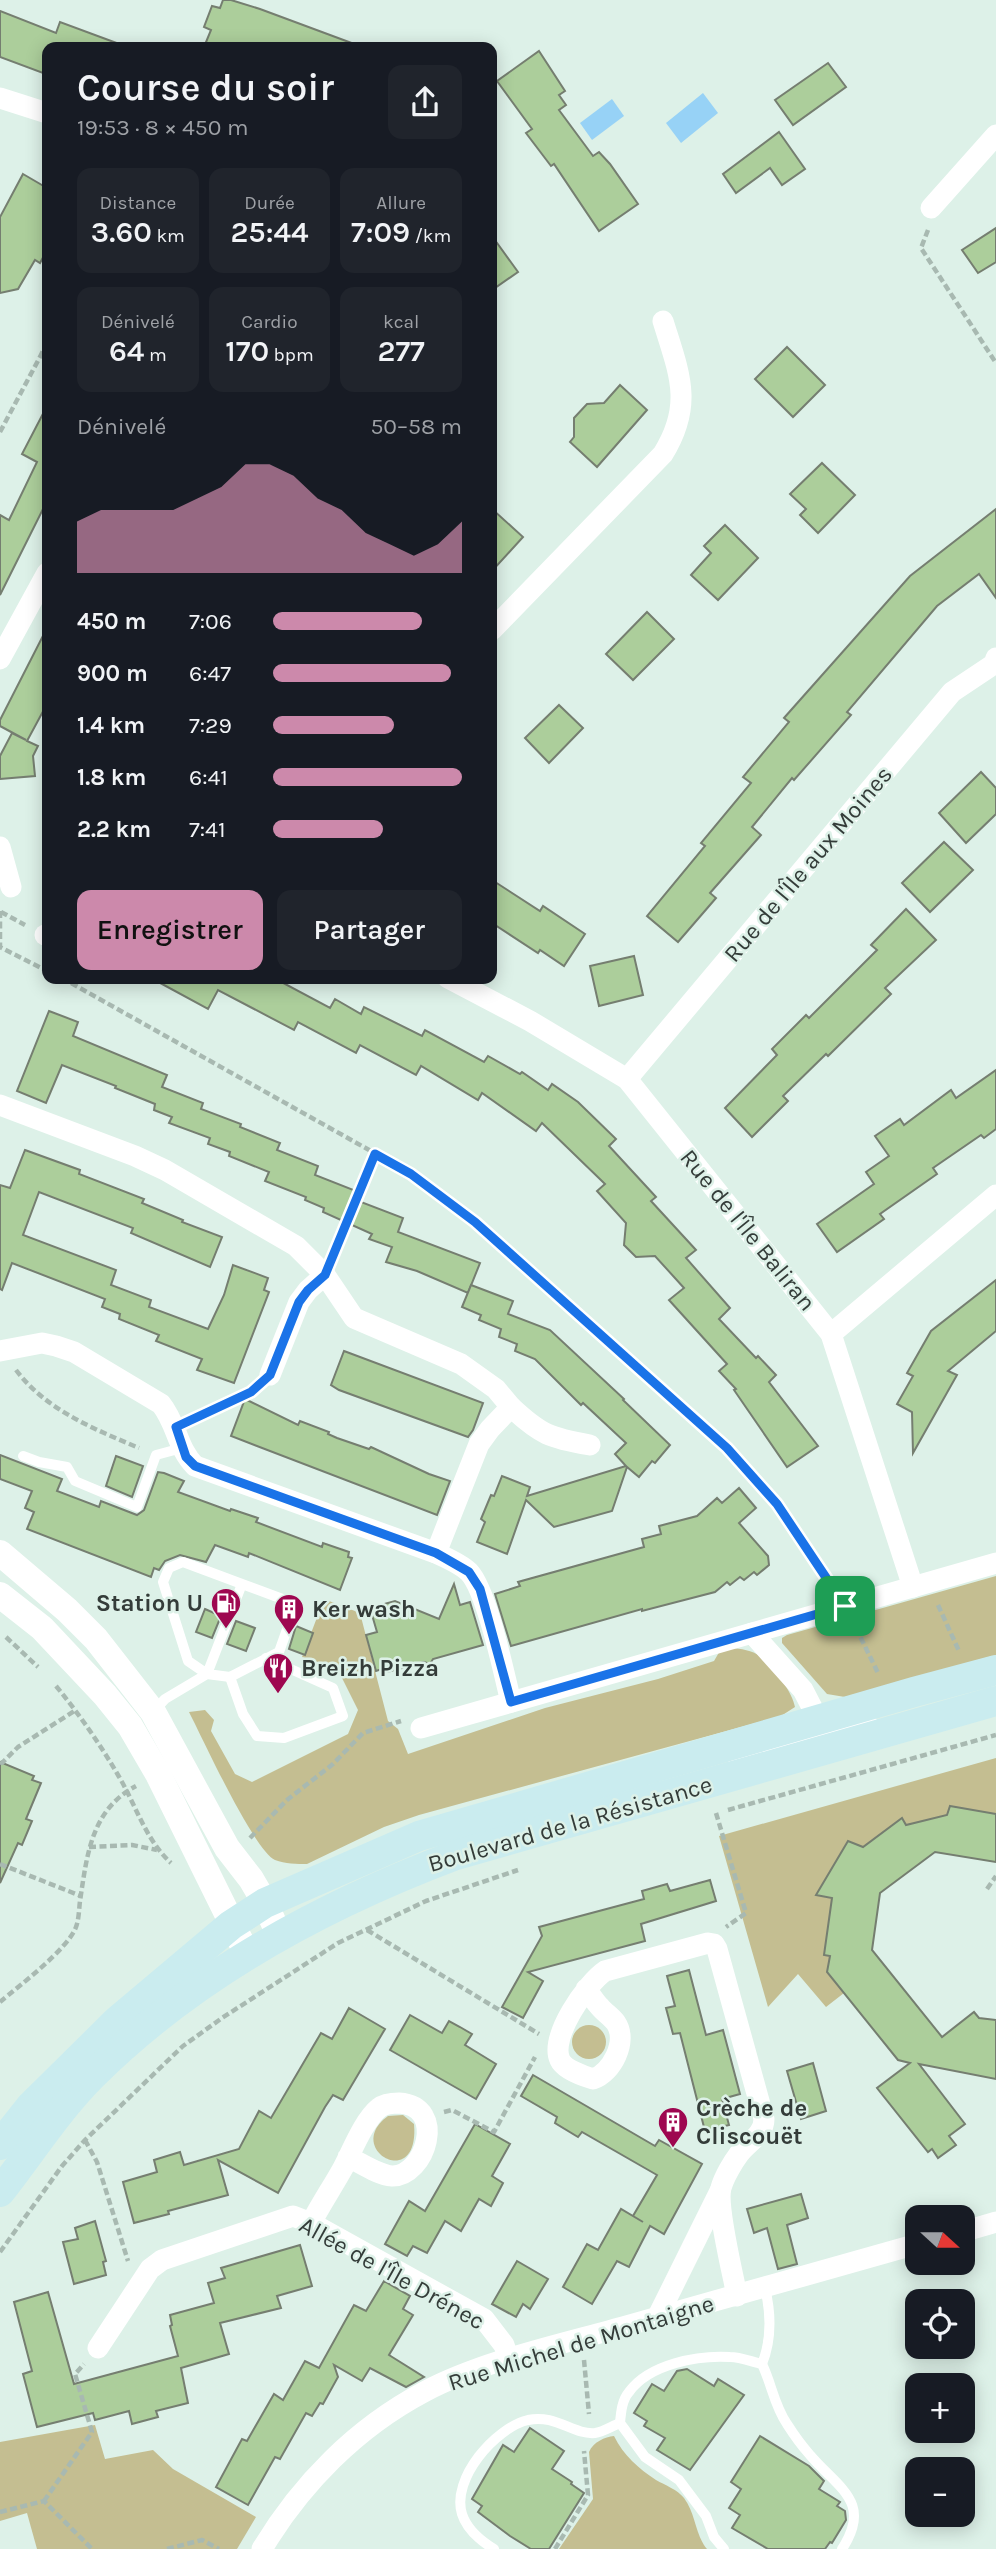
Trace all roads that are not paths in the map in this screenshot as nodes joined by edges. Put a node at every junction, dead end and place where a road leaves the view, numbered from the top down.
1 (1, 103) edge
2 (42, 112) edge
3 (996, 135) edge
4 (933, 206) road end
5 (663, 321) dead end
6 (42, 582) edge
7 (497, 625) edge
8 (0, 659) edge
9 (995, 662) edge
10 (0, 847) edge
11 (11, 887) dead end
12 (459, 984) edge
13 (628, 1079) junction
14 (0, 1105) edge
15 (996, 1195) edge
16 (325, 1275) junction
17 (831, 1334) junction
18 (1, 1351) edge
19 (270, 1375) road end
20 (511, 1407) junction
21 (590, 1445) dead end
22 (182, 1448) junction
23 (23, 1456) dead end
24 (0, 1553) edge
25 (436, 1553) junction
26 (996, 1563) edge
27 (242, 1584) junction
28 (920, 1585) junction
29 (0, 1595) edge
30 (752, 1633) junction
31 (266, 1658) junction
32 (996, 1670) edge
33 (207, 1674) junction
34 (230, 1677) junction
35 (996, 1701) edge
36 (511, 1702) junction
37 (112, 1703) junction
38 (153, 1712) junction
39 (880, 1719) dead end
40 (819, 1721) junction
41 (421, 1728) dead end
42 (145, 1749) junction
43 (725, 1762) dead end
44 (413, 1854) junction
45 (265, 1903) junction
46 (232, 1925) junction
47 (279, 1935) junction
48 (247, 1954) junction
49 (586, 1989) junction
50 (0, 2145) edge
51 (348, 2157) junction
52 (720, 2189) junction
53 (0, 2192) edge
54 (996, 2222) edge
55 (311, 2223) junction
56 (975, 2228) edge
57 (905, 2247) edge
58 (765, 2288) junction
59 (737, 2296) junction
60 (657, 2318) junction
61 (98, 2348) road end
62 (509, 2360) junction
63 (762, 2364) junction
64 (620, 2423) junction
65 (262, 2549) edge
66 (494, 2549) edge
67 (724, 2549) edge
68 (842, 2549) edge

1 - 2 street
3 - 4 street
5 - 7 street
6 - 8 street
9 - 13 street, Rue de l'Île aux Moines
10 - 11 street
12 - 13 street, Rue de l'Île Baliran
13 - 17 street, Rue de l'Île Baliran
14 - 16 street
15 - 17 street
16 - 19 street
16 - 20 street
17 - 28 street, Rue de l'Île Baliran
18 - 22 street
20 - 21 street
20 - 25 street
22 - 23 lane
22 - 25 street
24 - 38 street
25 - 36 street
26 - 28 street
27 - 31 lane
27 - 33 lane
27 - 33 lane
28 - 30 street
29 - 37 street
30 - 36 street
30 - 40 street
31 - 34 lane
31 - 34 lane
32 - 40 main road, Boulevard de la Résistance
33 - 34 lane
33 - 38 lane
35 - 44 main road, Boulevard de la Résistance
36 - 41 street
37 - 38 street
37 - 42 street
38 - 42 street
38 - 45 street
39 - 43 lane
40 - 44 main road, Boulevard de la Résistance
42 - 46 street
44 - 45 main road, Boulevard de la Résistance
44 - 47 main road, Boulevard de la Résistance
45 - 46 main road, Boulevard de la Résistance
45 - 47 street
46 - 48 street
46 - 50 main road, Boulevard de la Résistance
47 - 48 main road, Boulevard de la Résistance
48 - 53 main road, Boulevard de la Résistance
49 - 49 street
49 - 52 street
51 - 51 street
51 - 55 street
52 - 59 street
52 - 60 street
54 - 56 street
55 - 61 street, Allée de l'Île Drénec
55 - 62 street, Allée de l'Île Drénec
57 - 58 street, Rue Michel de Montaigne
58 - 59 street, Rue Michel de Montaigne
58 - 63 lane
59 - 60 street, Rue Michel de Montaigne
60 - 62 street, Rue Michel de Montaigne
62 - 65 street, Rue Michel de Montaigne
63 - 64 lane
63 - 68 lane
64 - 66 lane
64 - 67 lane

